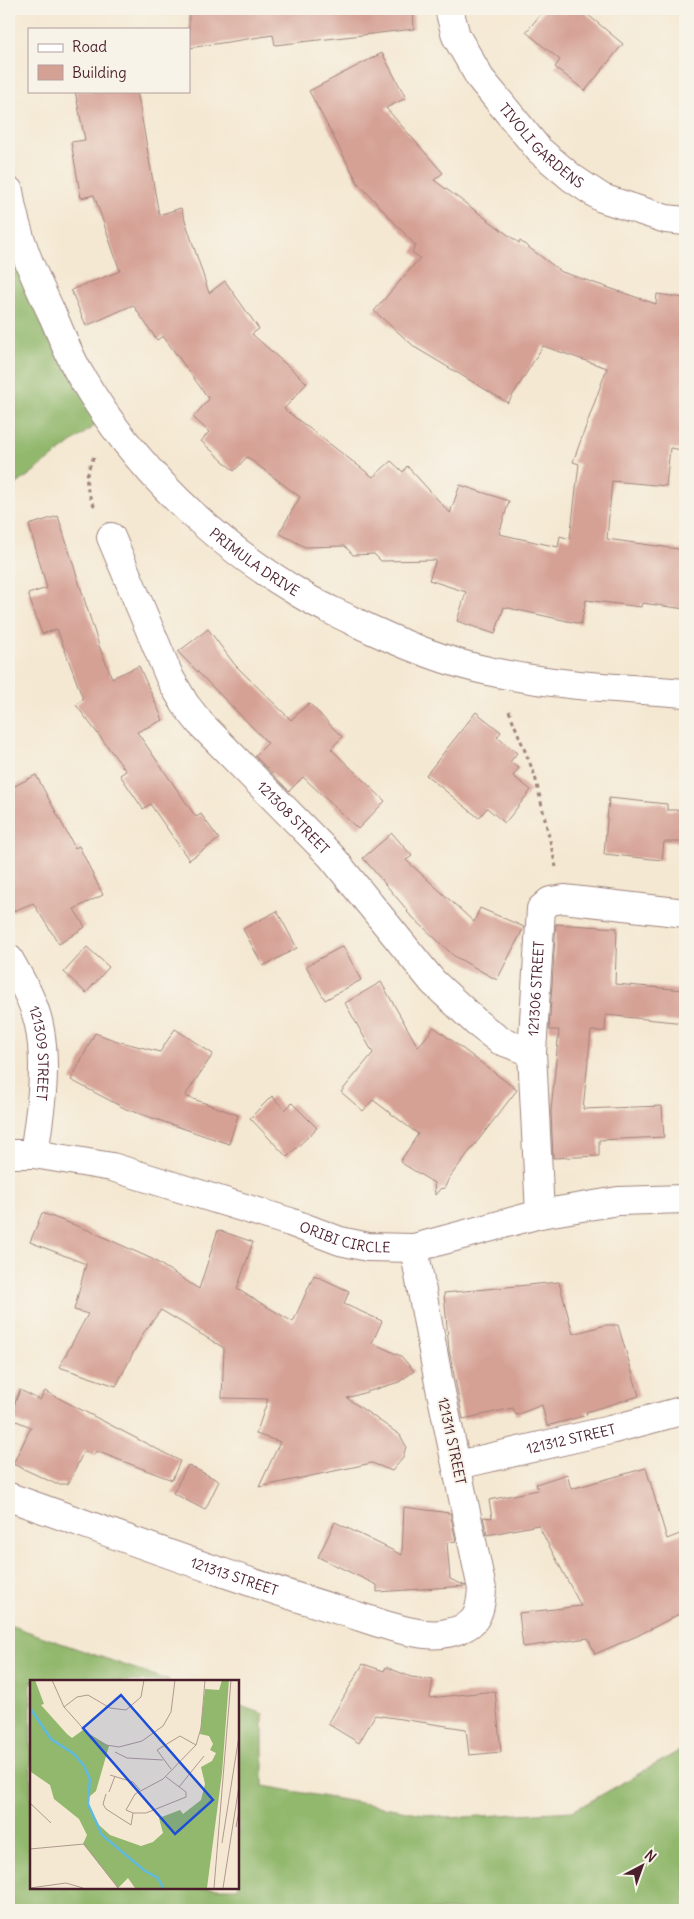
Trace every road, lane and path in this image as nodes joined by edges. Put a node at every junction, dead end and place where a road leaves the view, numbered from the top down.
1 (448, 9) edge
2 (9, 190) edge
3 (685, 221) edge
4 (108, 419) junction
5 (111, 537) joint
6 (492, 672) junction
7 (685, 693) edge
8 (564, 899) junction
9 (685, 913) edge
10 (9, 959) edge
11 (532, 1052) junction
12 (22, 1154) edge
13 (685, 1199) edge
14 (540, 1214) junction
15 (414, 1248) junction
16 (685, 1410) edge
17 (458, 1465) junction
18 (9, 1497) edge
19 (464, 1628) joint

1 - 3 street, TIVOLI GARDENS
2 - 4 street, PRIMULA DRIVE
4 - 5 path
4 - 6 street, PRIMULA DRIVE
5 - 11 street, 121308 STREET
6 - 7 street, PRIMULA DRIVE
6 - 8 path
8 - 9 street, 121306 STREET
8 - 11 street, 121306 STREET
10 - 12 street, 121309 STREET
11 - 14 street, 121306 STREET
12 - 15 street, ORIBI CIRCLE
13 - 14 street, ORIBI CIRCLE
14 - 15 street, ORIBI CIRCLE
15 - 17 street, 121311 STREET
16 - 17 street, 121312 STREET
17 - 19 street, 121311 STREET
18 - 19 street, 121313 STREET

